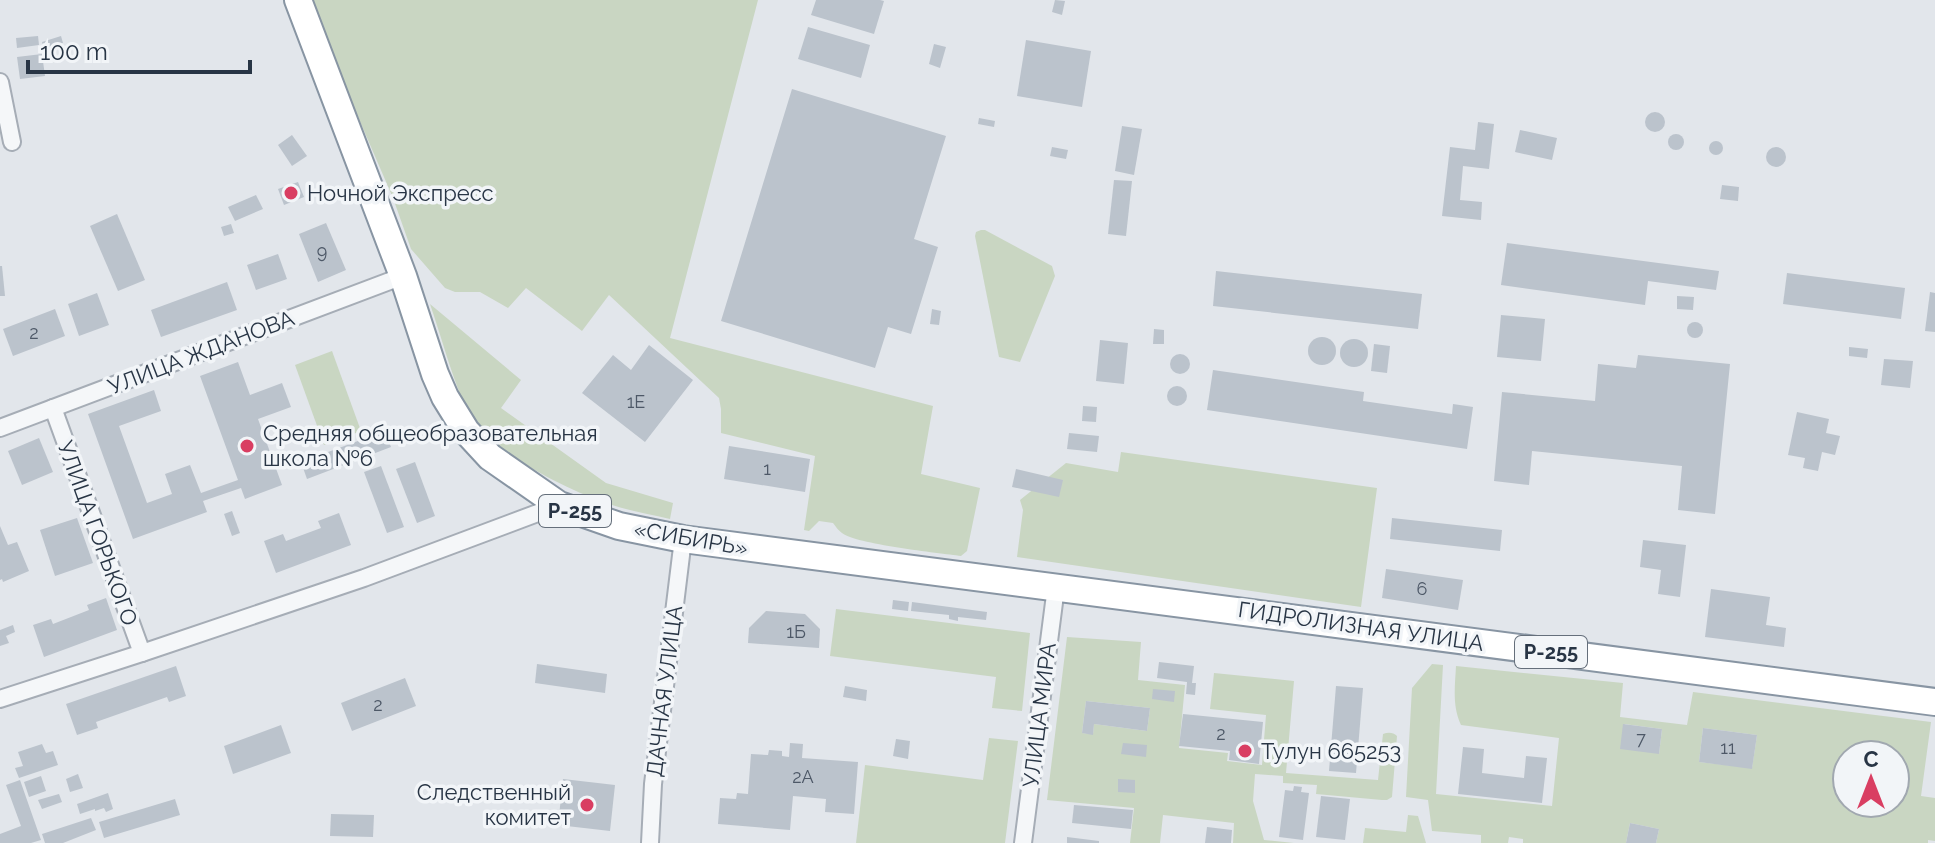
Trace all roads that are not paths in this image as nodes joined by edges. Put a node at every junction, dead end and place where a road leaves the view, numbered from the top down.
1 (298, 0) edge
2 (0, 82) edge
3 (12, 142) dead end
4 (403, 276) junction
5 (53, 408) junction
6 (0, 428) edge
7 (559, 505) junction
8 (683, 539) junction
9 (1056, 587) junction
10 (1167, 601) joint
11 (142, 653) junction
12 (0, 699) edge
13 (1935, 702) edge
14 (650, 843) edge
15 (1023, 843) edge

1 - 4 highway, «СИБИРЬ» / Р-255
2 - 3 street
4 - 5 street, УЛИЦА ЖДАНОВА
4 - 7 highway, «СИБИРЬ» / Р-255
5 - 6 street, УЛИЦА ЖДАНОВА
5 - 11 street, УЛИЦА ГОРЬКОГО
7 - 8 highway, «СИБИРЬ» / Р-255
7 - 11 street
8 - 9 highway, «СИБИРЬ» / Р-255
8 - 14 street, ДАЧНАЯ УЛИЦА
9 - 10 highway, «СИБИРЬ» / Р-255
9 - 15 street, УЛИЦА МИРА
10 - 13 highway, ГИДРОЛИЗНАЯ УЛИЦА / Р-255
11 - 12 street, УЛИЦА ГОРЬКОГО

